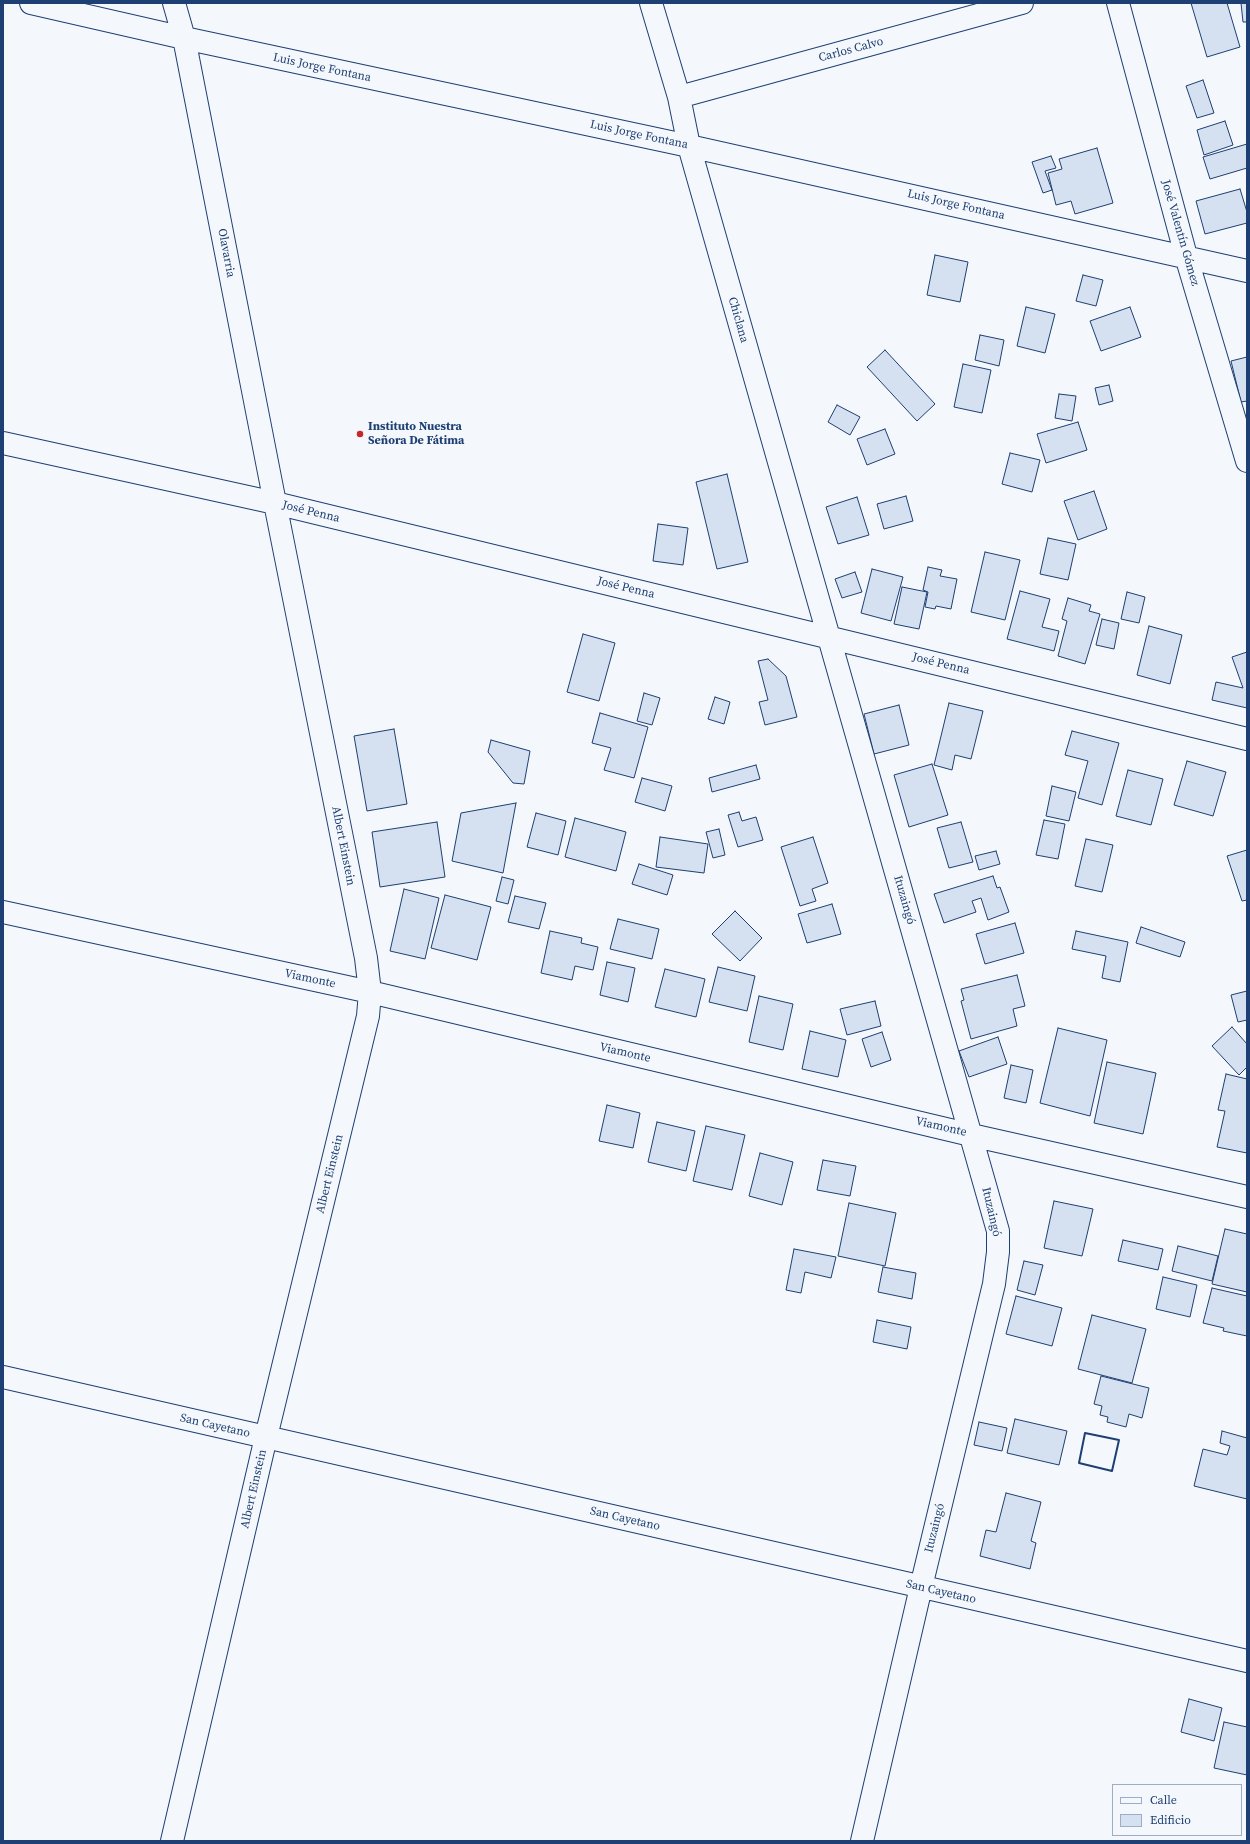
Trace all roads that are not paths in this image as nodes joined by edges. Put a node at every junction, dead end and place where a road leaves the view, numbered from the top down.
1 (31, 3) edge
2 (174, 3) edge
3 (651, 3) edge
4 (1022, 3) edge
5 (1118, 3) edge
6 (184, 38) junction
7 (679, 97) junction
8 (689, 146) junction
9 (1186, 256) junction
10 (1247, 271) edge
11 (3, 443) edge
12 (1247, 461) edge
13 (274, 503) junction
14 (828, 637) junction
15 (1247, 739) edge
16 (3, 912) edge
17 (370, 992) junction
18 (971, 1135) junction
19 (1247, 1197) edge
20 (3, 1378) edge
21 (266, 1437) junction
22 (921, 1587) junction
23 (1247, 1661) edge
24 (172, 1841) edge
25 (862, 1841) edge

1 - 6 street, Luis Jorge Fontana
2 - 6 street, Olavarria
3 - 7 street, Chiclana
4 - 7 street, Carlos Calvo
5 - 9 street, José Valentín Gómez
6 - 8 street, Luis Jorge Fontana
6 - 13 street, Olavarria
7 - 8 street, Chiclana
8 - 9 street, Luis Jorge Fontana
8 - 14 street, Chiclana
9 - 10 street, Luis Jorge Fontana
9 - 12 street, José Valentín Gómez
11 - 13 street, José Penna
13 - 14 street, José Penna
13 - 17 street, Albert Einstein
14 - 15 street, José Penna
14 - 18 street, Ituzaingó
16 - 17 street, Viamonte
17 - 18 street, Viamonte
17 - 21 street, Albert Einstein
18 - 19 street, Viamonte
18 - 22 street, Ituzaingó
20 - 21 street, San Cayetano
21 - 22 street, San Cayetano
21 - 24 street, Albert Einstein
22 - 23 street, San Cayetano
22 - 25 street, Ituzaingó

